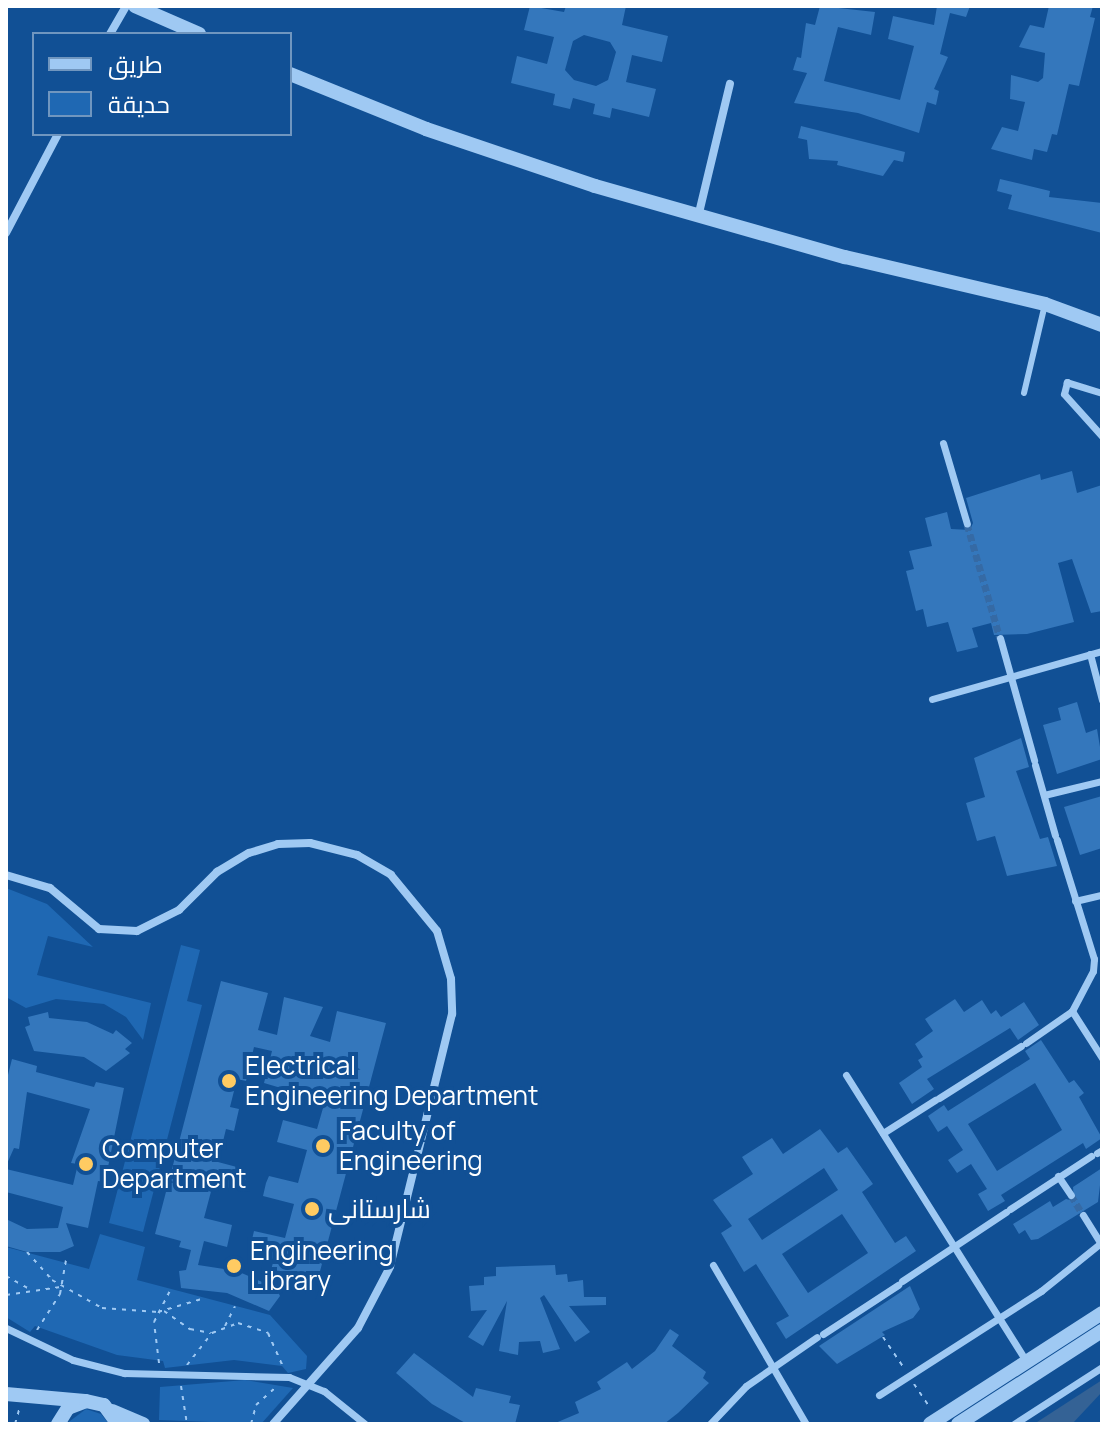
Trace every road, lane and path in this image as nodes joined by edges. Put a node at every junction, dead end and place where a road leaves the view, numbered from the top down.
1 (126, 6) edge
2 (135, 6) edge
3 (111, 32) edge
4 (194, 32) edge
5 (292, 75) edge
6 (730, 84) dead end
7 (57, 136) edge
8 (698, 218) junction
9 (6, 233) edge
10 (1045, 304) junction
11 (1071, 312) junction
12 (1102, 317) edge
13 (1102, 325) edge
14 (1024, 393) dead end
15 (1102, 393) edge
16 (1102, 436) edge
17 (943, 443) dead end
18 (967, 524) tunnel mouth
19 (1000, 638) tunnel mouth
20 (1102, 651) edge
21 (1090, 654) junction
22 (1012, 680) junction
23 (932, 699) dead end
24 (1102, 700) edge
25 (1102, 781) edge
26 (1044, 795) junction
27 (6, 875) edge
28 (1102, 895) edge
29 (1075, 901) junction
30 (1088, 948) junction
31 (1102, 954) edge
32 (1072, 1011) junction
33 (1102, 1058) edge
34 (846, 1075) dead end
35 (883, 1133) junction
36 (1097, 1153) edge
37 (1058, 1176) junction
38 (1071, 1195) tunnel mouth
39 (1083, 1215) tunnel mouth
40 (1102, 1243) edge
41 (956, 1246) junction
42 (27, 1252) dead end
43 (66, 1261) dead end
44 (713, 1265) dead end
45 (6, 1276) edge
46 (62, 1287) junction
47 (30, 1289) junction
48 (169, 1292) dead end
49 (6, 1295) edge
50 (205, 1298) dead end
51 (235, 1306) dead end
52 (164, 1311) junction
53 (157, 1312) junction
54 (1102, 1313) edge
55 (1000, 1318) junction
56 (225, 1327) dead end
57 (6, 1328) edge
58 (1102, 1331) edge
59 (212, 1333) dead end
60 (30, 1341) junction
61 (1027, 1362) junction
62 (776, 1365) junction
63 (1102, 1367) edge
64 (160, 1376) junction
65 (309, 1383) junction
66 (6, 1394) edge
67 (879, 1395) dead end
68 (86, 1401) junction
69 (115, 1418) edge
70 (58, 1424) edge
71 (143, 1424) edge
72 (273, 1424) edge
73 (365, 1424) edge
74 (710, 1424) edge
75 (806, 1424) edge
76 (930, 1424) edge
77 (958, 1424) edge
78 (1014, 1424) edge

1 - 3 street
2 - 4 street
5 - 8 street
6 - 8 street
7 - 9 street
8 - 10 street
10 - 11 street
10 - 14 lane
11 - 12 street
11 - 13 street
15 - 16 street
17 - 18 street
19 - 22 street
20 - 21 street
21 - 22 street
21 - 24 street
22 - 23 street
22 - 26 street
25 - 26 street
26 - 29 street
27 - 65 street
28 - 29 street
29 - 30 street
30 - 31 street
30 - 32 street
32 - 33 street
32 - 35 street
34 - 35 street
35 - 41 street
36 - 37 street
37 - 38 street
37 - 41 street
39 - 40 street
40 - 55 street
41 - 55 street
41 - 62 street
42 - 46 path
43 - 46 path
44 - 62 street
45 - 47 path
46 - 47 path
46 - 53 path
46 - 60 path
47 - 49 path
48 - 53 path
50 - 52 path
51 - 56 path
52 - 53 path
52 - 59 path
53 - 64 path
54 - 61 street
55 - 61 street
55 - 67 street
57 - 60 street
58 - 77 street
60 - 64 street
61 - 76 street
62 - 74 street
62 - 75 street
63 - 78 street
64 - 65 street
65 - 72 street
65 - 73 street
66 - 68 street
68 - 69 street
68 - 70 street
69 - 71 street

